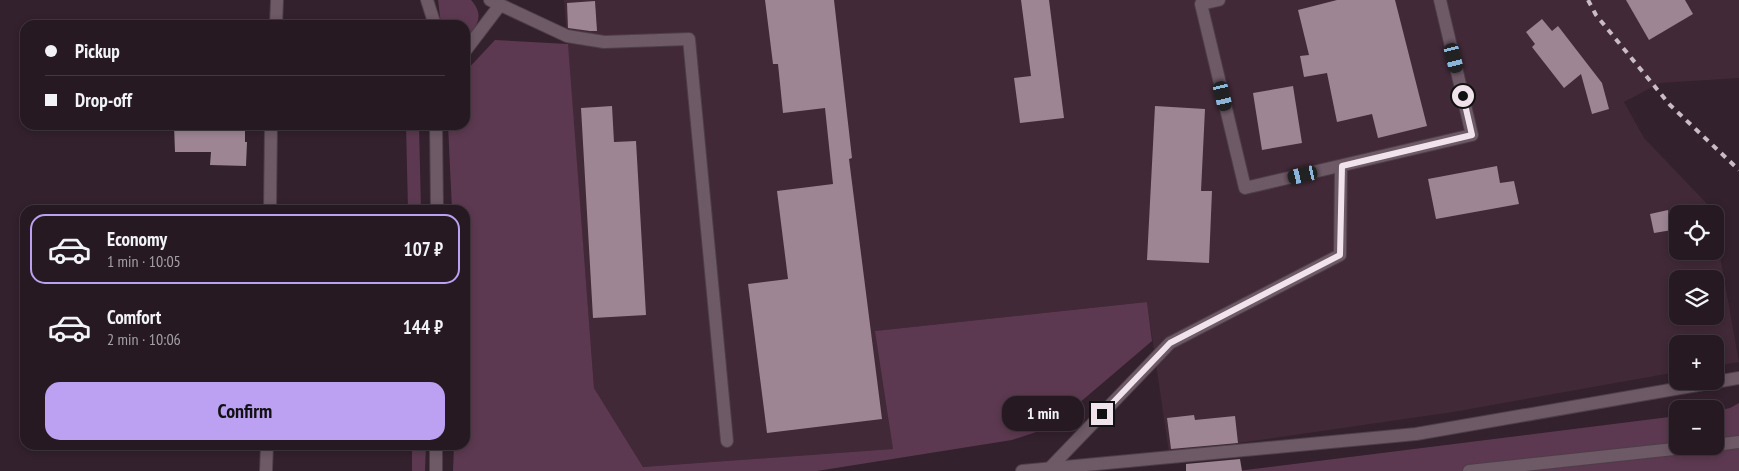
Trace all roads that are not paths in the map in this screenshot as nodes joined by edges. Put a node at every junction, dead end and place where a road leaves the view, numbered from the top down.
1 (277, 0) edge
2 (427, 0) edge
3 (1219, 0) edge
4 (1440, 0) edge
5 (495, 3) edge
6 (276, 20) edge
7 (433, 20) edge
8 (470, 43) edge
9 (271, 130) edge
10 (436, 130) edge
11 (1342, 166) junction
12 (270, 205) edge
13 (438, 205) edge
14 (1739, 378) edge
15 (727, 441) dead end
16 (1739, 442) edge
17 (1724, 444) edge
18 (267, 450) edge
19 (436, 450) edge
20 (1669, 450) edge
21 (1050, 469) junction
22 (266, 471) edge
23 (436, 471) edge
24 (1022, 471) edge
25 (1469, 471) edge

1 - 6 street
2 - 7 street
3 - 11 street
4 - 11 street
5 - 8 street
5 - 15 street
9 - 12 street
10 - 13 street
11 - 21 street
14 - 21 street
16 - 17 street
18 - 22 street
19 - 23 street
20 - 25 street
21 - 24 street

